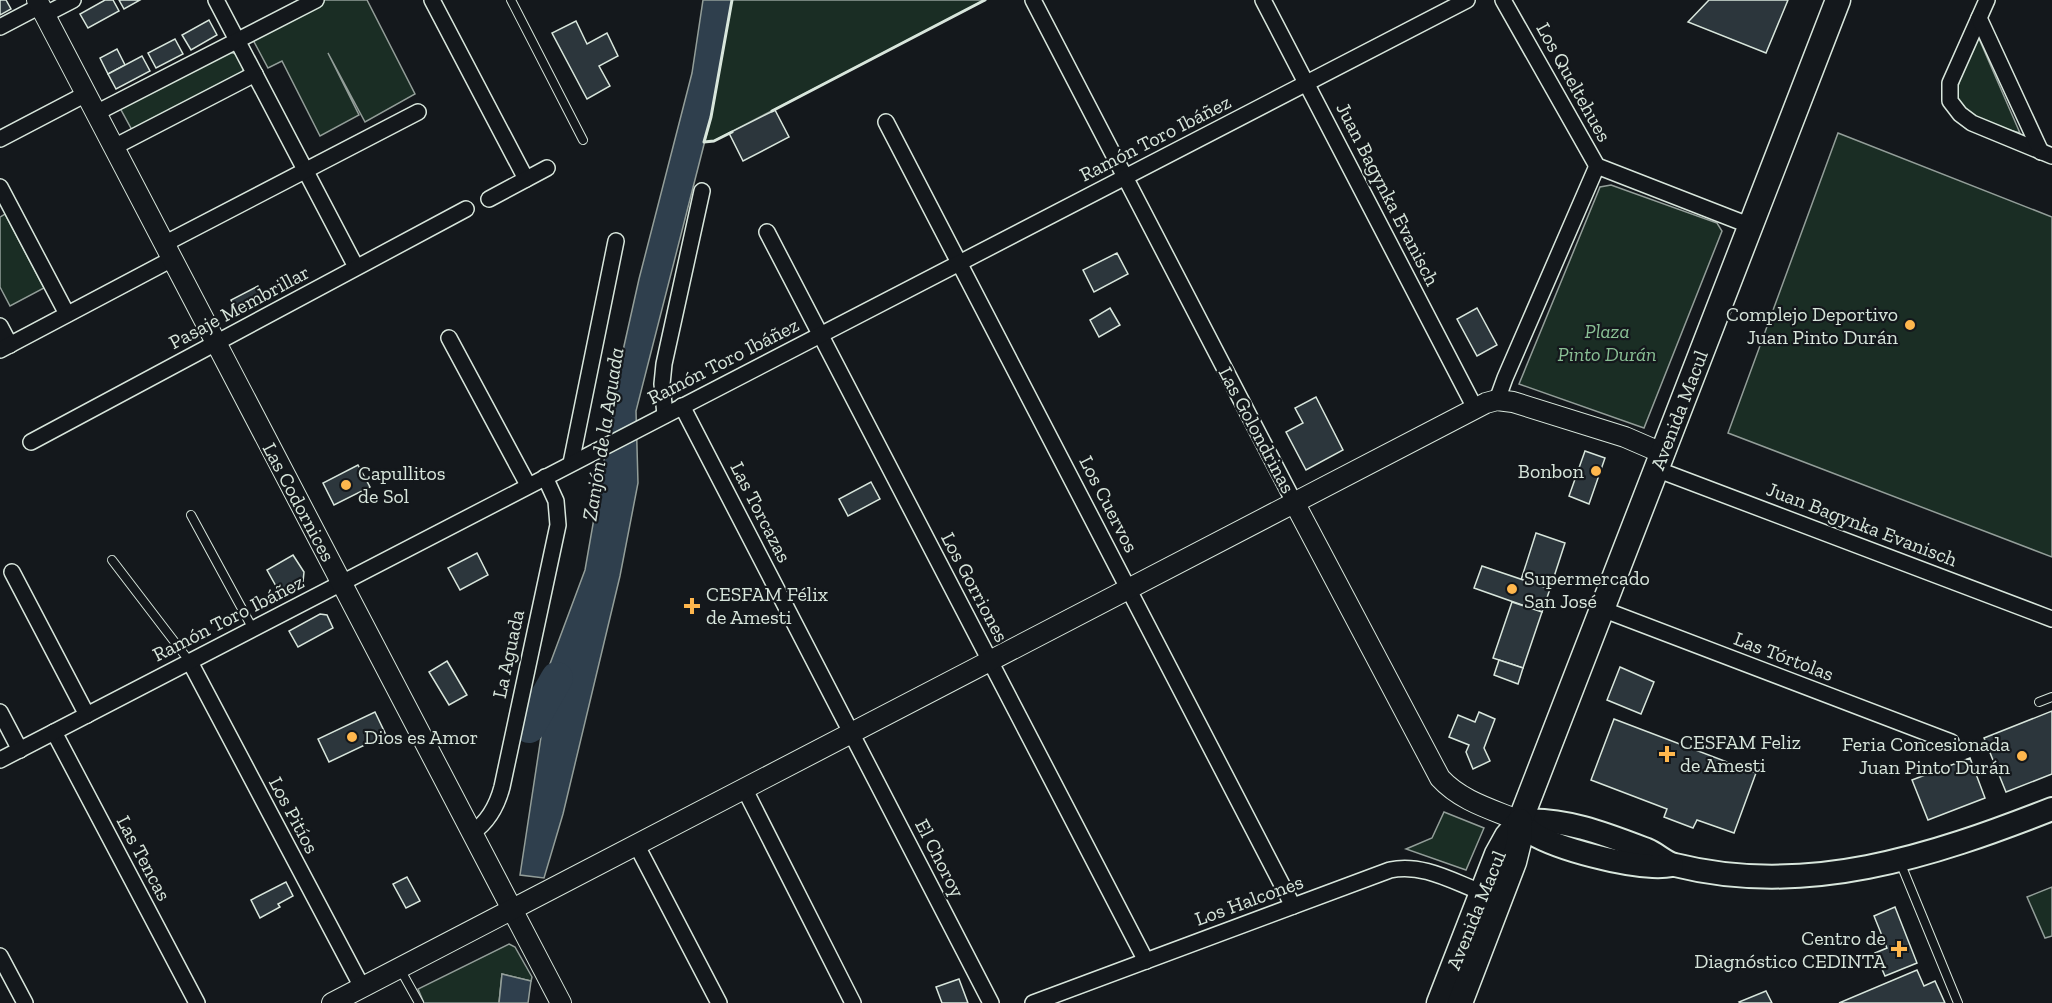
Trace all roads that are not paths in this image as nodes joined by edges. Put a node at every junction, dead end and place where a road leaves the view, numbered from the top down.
1 (73, 0) edge
2 (216, 0) edge
3 (316, 0) edge
4 (432, 0) edge
5 (511, 0) edge
6 (1033, 0) edge
7 (1263, 0) edge
8 (1467, 0) edge
9 (1503, 0) edge
10 (1838, 0) edge
11 (1987, 0) edge
12 (40, 7) edge
13 (1979, 18) junction
14 (0, 27) edge
15 (237, 40) junction
16 (255, 74) junction
17 (1307, 83) junction
18 (86, 94) junction
19 (418, 112) dead end
20 (96, 113) junction
21 (886, 122) dead end
22 (0, 139) edge
23 (583, 140) dead end
24 (114, 147) junction
25 (2046, 154) edge
26 (1597, 166) junction
27 (547, 168) dead end
28 (305, 170) junction
29 (1125, 177) junction
30 (526, 179) junction
31 (702, 191) dead end
32 (2, 195) edge
33 (489, 199) dead end
34 (466, 209) dead end
35 (1751, 226) junction
36 (767, 232) dead end
37 (616, 241) dead end
38 (168, 252) junction
39 (959, 263) junction
40 (356, 267) junction
41 (67, 314) junction
42 (0, 326) edge
43 (820, 335) junction
44 (449, 338) dead end
45 (216, 342) junction
46 (5, 347) edge
47 (1497, 400) junction
48 (682, 406) junction
49 (1475, 408) junction
50 (660, 418) junction
51 (31, 442) dead end
52 (1659, 461) junction
53 (571, 463) junction
54 (545, 477) junction
55 (528, 485) junction
56 (1294, 502) junction
57 (191, 515) dead end
58 (112, 560) dead end
59 (12, 572) dead end
60 (341, 583) junction
61 (1128, 588) junction
62 (1602, 609) junction
63 (2052, 619) edge
64 (253, 629) junction
65 (990, 660) junction
66 (190, 662) junction
67 (2052, 697) edge
68 (2039, 702) dead end
69 (0, 712) edge
70 (87, 715) junction
71 (54, 732) junction
72 (851, 733) junction
73 (1951, 742) dead end
74 (20, 750) junction
75 (0, 760) edge
76 (744, 788) junction
77 (2052, 809) edge
78 (1520, 821) junction
79 (472, 832) junction
80 (636, 844) junction
81 (1900, 861) junction
82 (1480, 892) junction
83 (1293, 906) junction
84 (512, 909) junction
85 (0, 956) edge
86 (1146, 961) junction
87 (400, 968) junction
88 (362, 987) junction
89 (557, 1000) edge
90 (25, 1003) edge
91 (197, 1003) edge
92 (332, 1003) edge
93 (418, 1003) edge
94 (719, 1003) edge
95 (853, 1003) edge
96 (991, 1003) edge
97 (1033, 1003) edge
98 (1438, 1003) edge
99 (1460, 1003) edge
100 (1958, 1003) edge

1 - 12 street
2 - 15 street
3 - 15 street
4 - 30 street
5 - 23 lane
6 - 29 street, Las Golondrinas
7 - 17 street, Juan Bagynka Evanisch
8 - 17 street, Ramón Toro Ibáñez
9 - 26 street, Los Queltehues
10 - 35 main road, Avenida Macul
11 - 13 street
12 - 14 street
12 - 18 street, Las Codornices
13 - 25 street
13 - 25 street
15 - 16 street
15 - 20 street
16 - 24 street
16 - 28 street
17 - 29 street, Ramón Toro Ibáñez
17 - 49 street, Juan Bagynka Evanisch
18 - 20 street, Las Codornices
18 - 22 street
19 - 28 street
20 - 24 street, Las Codornices
21 - 39 street, Los Cuervos
24 - 38 street, Las Codornices
26 - 35 street, Los Queltehues
26 - 47 street
27 - 30 street
28 - 38 street
28 - 40 street
29 - 39 street, Ramón Toro Ibáñez
29 - 56 street, Las Golondrinas
30 - 33 street
31 - 50 street
32 - 41 street
34 - 40 street, Pasaje Membrillar
35 - 52 main road, Avenida Macul
36 - 43 street, Los Gorriones
37 - 53 street
38 - 41 street
38 - 45 street, Las Codornices
39 - 43 street, Ramón Toro Ibáñez
39 - 61 street, Los Cuervos
40 - 45 street, Pasaje Membrillar
41 - 46 street
42 - 46 street
43 - 48 street, Ramón Toro Ibáñez
43 - 65 street, Los Gorriones
44 - 55 street
45 - 51 street, Pasaje Membrillar
45 - 60 street, Las Codornices
47 - 49 street
47 - 52 street
48 - 50 street, Ramón Toro Ibáñez
48 - 72 street, Las Torcazas
49 - 56 street
50 - 53 street, Ramón Toro Ibáñez
52 - 62 main road, Avenida Macul
52 - 63 street, Juan Bagynka Evanisch
53 - 54 street, Ramón Toro Ibáñez
54 - 55 street, Ramón Toro Ibáñez
54 - 79 street, La Aguada
55 - 60 street, Ramón Toro Ibáñez
56 - 61 street
56 - 78 street, Las Golondrinas
57 - 64 lane
58 - 66 lane
59 - 70 street
60 - 64 street, Ramón Toro Ibáñez
60 - 79 street, Las Codornices
61 - 65 street
61 - 83 street, Los Cuervos
62 - 73 street, Las Tórtolas
62 - 78 main road, Avenida Macul
64 - 66 street, Ramón Toro Ibáñez
65 - 72 street
65 - 86 street, Los Gorriones
66 - 70 street, Ramón Toro Ibáñez
66 - 88 street, Los Pitíos
67 - 68 lane
69 - 74 street
70 - 71 street, Ramón Toro Ibáñez
71 - 74 street, Ramón Toro Ibáñez
71 - 91 street, Las Tencas
72 - 76 street
72 - 96 street, El Choroy
74 - 75 street, Ramón Toro Ibáñez
76 - 80 street
76 - 95 street
77 - 81 main road
78 - 81 main road
78 - 82 main road, Avenida Macul
78 - 99 main road, Avenida Macul
79 - 84 street, Las Codornices
80 - 84 street
80 - 94 street
81 - 100 lane
82 - 83 street, Los Halcones
82 - 98 main road, Avenida Macul
83 - 86 street, Los Halcones
84 - 87 street
84 - 89 street, Las Codornices
85 - 90 street
86 - 97 street, Los Halcones
87 - 88 street
87 - 93 lane
88 - 92 street

